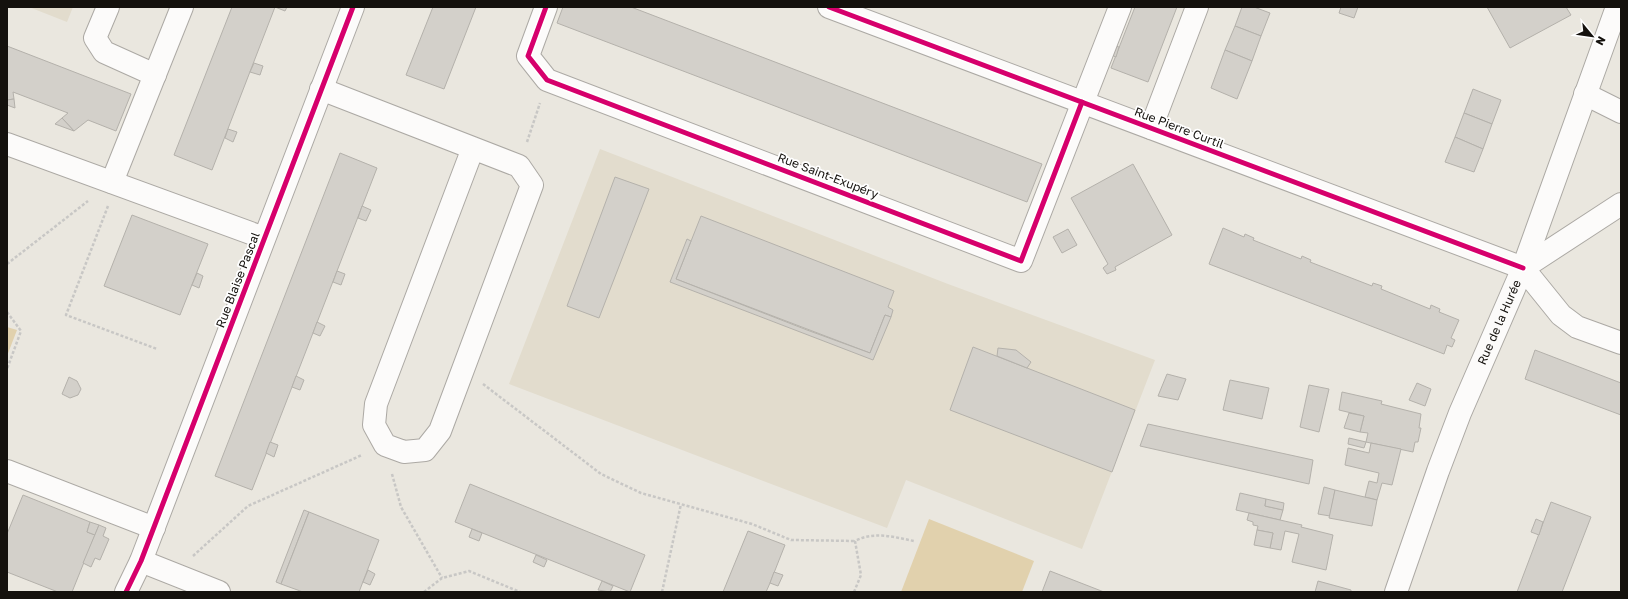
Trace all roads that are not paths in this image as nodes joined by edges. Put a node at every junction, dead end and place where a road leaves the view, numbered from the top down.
1 (108, 7) edge
2 (182, 7) edge
3 (353, 7) edge
4 (546, 7) edge
5 (829, 7) edge
6 (1120, 7) edge
7 (1197, 7) edge
8 (1617, 7) edge
9 (155, 75) junction
10 (321, 89) junction
11 (1585, 94) junction
12 (1082, 102) junction
13 (1621, 112) edge
14 (1151, 128) junction
15 (7, 144) edge
16 (473, 148) junction
17 (112, 182) junction
18 (1617, 212) edge
19 (264, 238) junction
20 (1523, 268) junction
21 (1621, 343) edge
22 (7, 471) edge
23 (154, 528) junction
24 (141, 561) junction
25 (126, 592) edge
26 (219, 592) edge
27 (1396, 592) edge

1 - 9 street
2 - 9 street
3 - 10 street, Rue Blaise Pascal
4 - 12 street, Rue Saint-Exupéry
5 - 12 street, Rue Pierre Curtil
6 - 12 street
7 - 14 street
8 - 11 street, Rue de la Hurée
9 - 17 street
10 - 16 street
10 - 19 street, Rue Blaise Pascal
11 - 13 street
11 - 20 street, Rue de la Hurée
12 - 14 street, Rue Pierre Curtil
14 - 20 street, Rue Pierre Curtil
15 - 17 street
16 - 16 street
17 - 19 street
18 - 20 street
19 - 23 street, Rue Blaise Pascal
20 - 21 street
20 - 27 street, Rue de la Hurée
22 - 23 street
23 - 24 street, Rue Blaise Pascal
24 - 25 street, Rue Blaise Pascal
24 - 26 street

